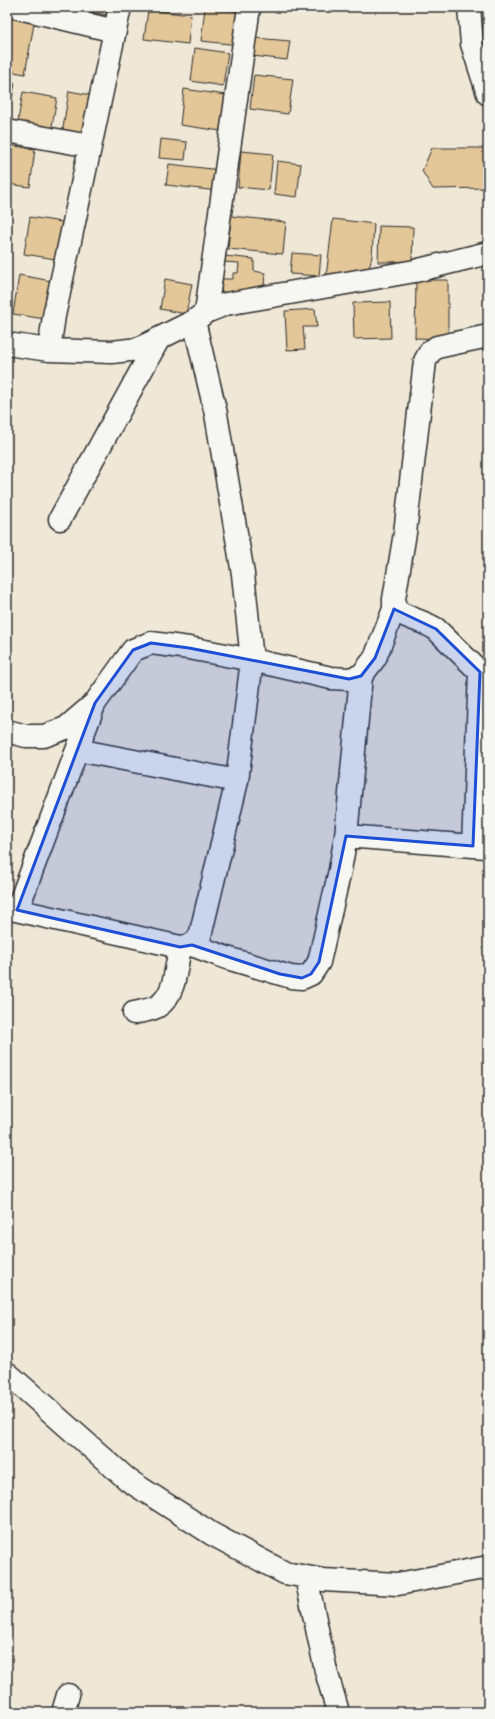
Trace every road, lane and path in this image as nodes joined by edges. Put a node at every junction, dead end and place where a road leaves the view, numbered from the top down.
1 (15, 7) edge
2 (120, 7) edge
3 (249, 7) edge
4 (469, 7) edge
5 (115, 31) junction
6 (488, 94) edge
7 (7, 131) edge
8 (90, 146) junction
9 (488, 253) edge
10 (200, 316) junction
11 (488, 336) edge
12 (158, 340) junction
13 (7, 344) edge
14 (49, 350) junction
15 (60, 519) dead end
16 (394, 609) junction
17 (252, 660) junction
18 (484, 672) edge
19 (361, 676) junction
20 (95, 703) junction
21 (7, 731) edge
22 (77, 750) junction
23 (482, 765) edge
24 (237, 781) junction
25 (346, 836) junction
26 (480, 846) edge
27 (12, 909) edge
28 (186, 946) junction
29 (134, 1013) dead end
30 (7, 1373) edge
31 (488, 1567) edge
32 (306, 1577) junction
33 (338, 1712) edge

1 - 5 street
2 - 5 street
3 - 10 street
4 - 6 street
5 - 8 street
7 - 8 street
8 - 14 street
9 - 10 street
10 - 12 street
10 - 17 street
11 - 16 street
12 - 14 street
12 - 15 street
13 - 14 street
16 - 18 street
16 - 19 street
17 - 19 street
17 - 20 street
17 - 24 street
18 - 23 street
19 - 25 street
20 - 21 street
20 - 22 street
22 - 24 street
22 - 27 street
23 - 26 street
24 - 28 street
25 - 26 street
25 - 28 street
27 - 28 street
28 - 29 street
30 - 32 street
31 - 32 street
32 - 33 street

